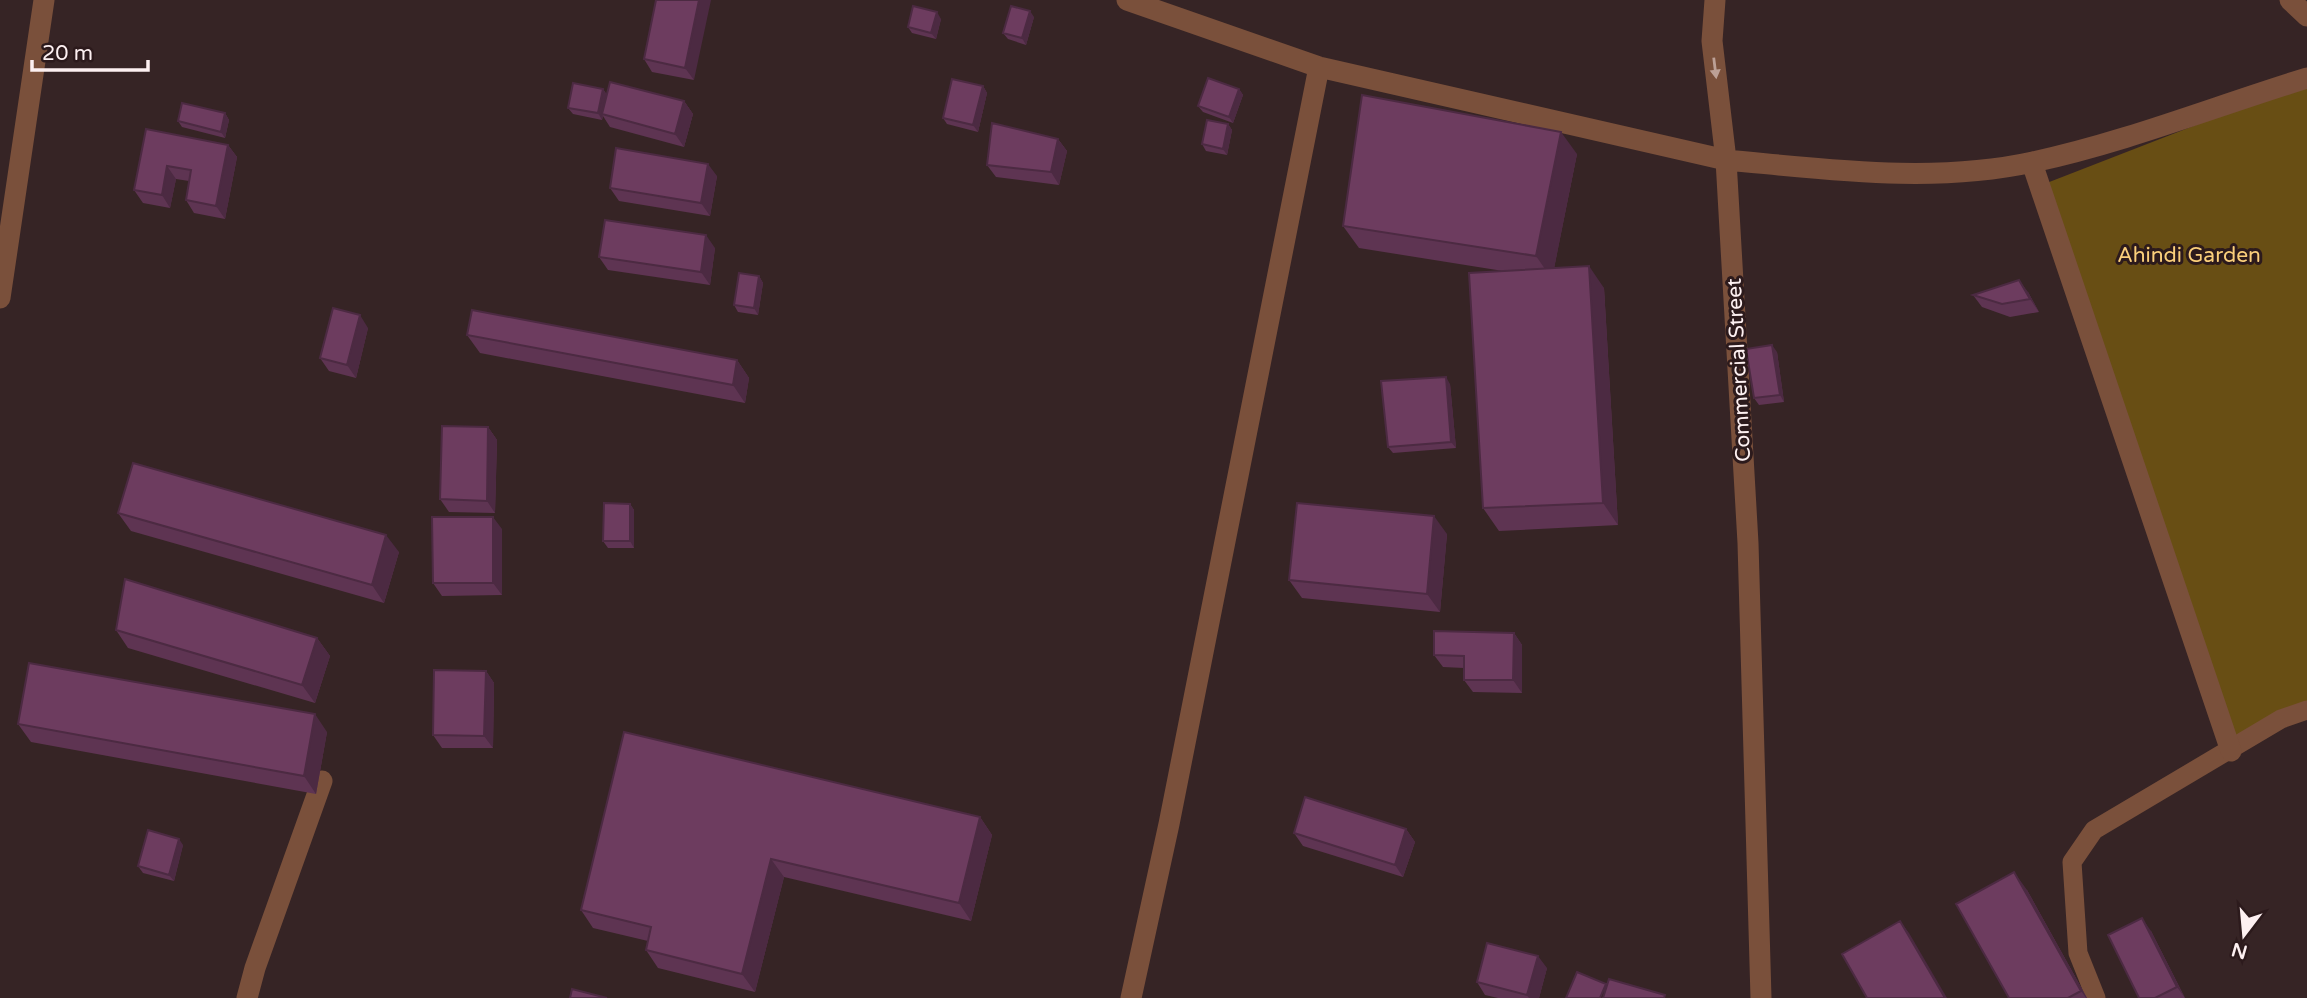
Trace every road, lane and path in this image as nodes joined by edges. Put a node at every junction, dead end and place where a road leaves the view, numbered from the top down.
1 (44, 0) edge
2 (1127, 0) edge
3 (1715, 0) edge
4 (2290, 0) edge
5 (2307, 16) edge
6 (1319, 67) junction
7 (2307, 78) edge
8 (1726, 160) junction
9 (2032, 163) junction
10 (10, 177) edge
11 (0, 298) edge
12 (2307, 710) edge
13 (2231, 751) junction
14 (322, 782) dead end
15 (247, 998) edge
16 (1131, 998) edge
17 (1761, 998) edge
18 (2096, 998) edge

1 - 10 street
2 - 6 street
3 -> 8 street, Commercial Street
4 - 5 street
6 - 8 street
6 - 16 street
7 - 9 street
8 - 9 street
8 - 17 street, Commercial Street
9 - 13 street
10 - 11 street
12 - 13 lane
13 - 18 lane
14 - 15 street

